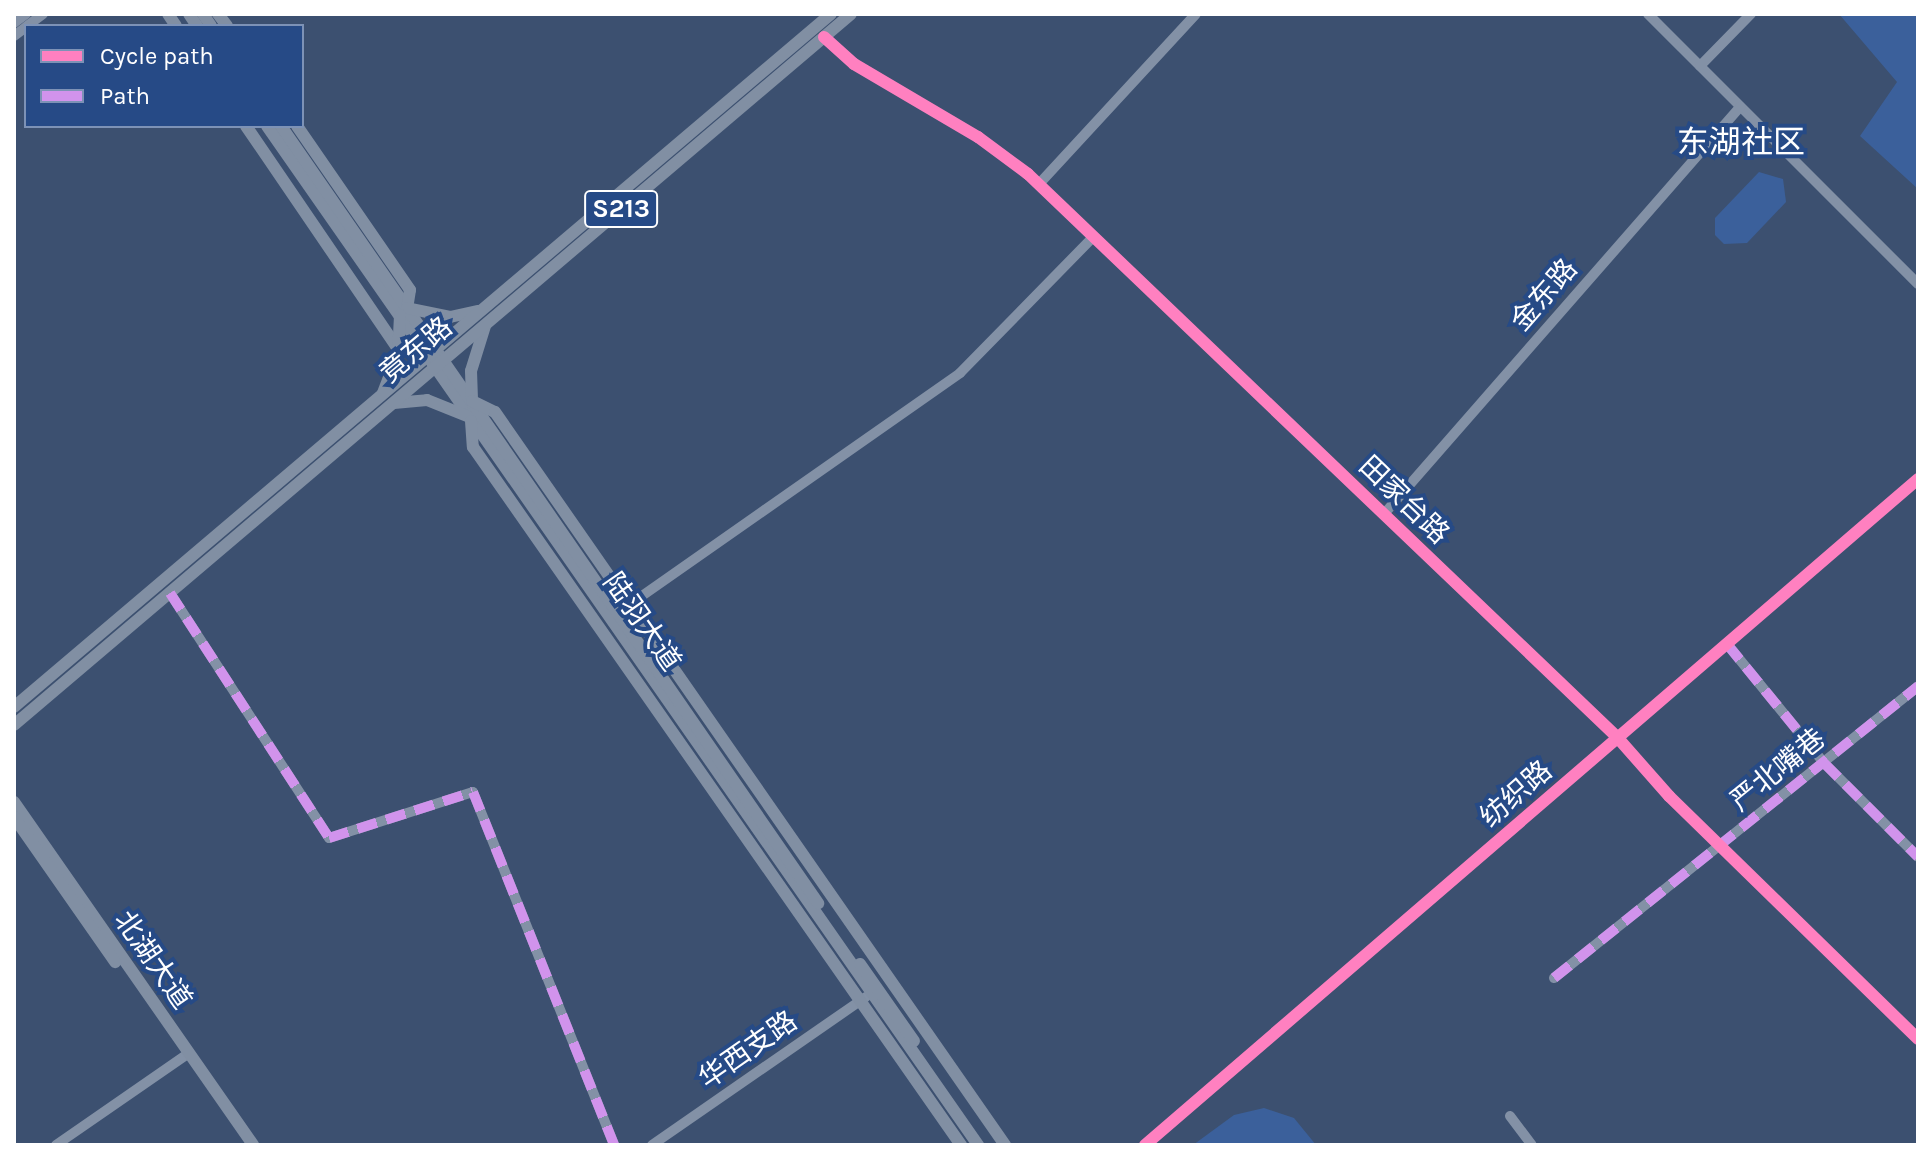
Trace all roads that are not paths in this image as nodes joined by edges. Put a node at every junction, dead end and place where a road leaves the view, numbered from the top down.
1 (26, 14) edge
2 (831, 14) edge
3 (851, 14) edge
4 (1196, 14) edge
5 (1648, 14) edge
6 (1751, 14) edge
7 (14, 23) edge
8 (824, 37) junction
9 (1700, 66) junction
10 (1740, 107) junction
11 (247, 128) edge
12 (268, 128) edge
13 (282, 128) edge
14 (298, 128) edge
15 (1039, 184) junction
16 (1093, 237) junction
17 (1918, 284) edge
18 (404, 312) junction
19 (488, 313) junction
20 (398, 349) junction
21 (436, 358) junction
22 (386, 399) junction
23 (472, 401) junction
24 (470, 418) junction
25 (1918, 479) edge
26 (1384, 514) junction
27 (170, 593) junction
28 (629, 605) junction
29 (1727, 644) junction
30 (1918, 686) edge
31 (14, 707) edge
32 (14, 725) edge
33 (1617, 737) junction
34 (1824, 763) junction
35 (14, 802) edge
36 (14, 817) edge
37 (1722, 848) junction
38 (1918, 857) edge
39 (1554, 978) dead end
40 (865, 997) junction
41 (1918, 1039) edge
42 (185, 1055) junction
43 (1510, 1116) dead end
44 (56, 1145) edge
45 (243, 1145) edge
46 (253, 1145) edge
47 (614, 1145) edge
48 (652, 1145) edge
49 (961, 1145) edge
50 (978, 1145) edge
51 (987, 1145) edge
52 (1005, 1145) edge
53 (1145, 1145) edge
54 (1532, 1145) edge

1 - 7 street
2 - 19 main road, 竟东路 / S213
3 - 8 main road, 竟东路 / S213
4 - 15 street
5 - 9 street
6 - 9 street
8 - 15 street, 田家台路
8 - 19 main road, 竟东路 / S213
9 - 10 street
10 - 17 street
10 - 26 street, 金东路
11 - 20 main road
12 - 18 main road, 陆羽大道
13 - 18 main road, 陆羽大道
14 - 18 main road
15 - 16 street, 田家台路
16 - 26 street, 田家台路
16 - 28 street
18 - 19 main road
18 - 20 main road
18 - 21 main road, 陆羽大道
19 - 21 main road, 竟东路 / S213
19 - 23 main road
20 - 22 main road
21 - 22 main road, 竟东路 / S213
21 - 23 main road, 陆羽大道
21 - 24 main road, 陆羽大道
22 - 24 main road
22 - 27 main road, 竟东路 / S213
22 - 31 main road, 竟东路 / S213
23 - 28 main road
23 - 51 main road, 陆羽大道
24 - 40 main road, 陆羽大道
25 - 29 street, 纺织路
26 - 33 street, 田家台路
27 - 32 main road, 竟东路 / S213
27 - 47 street
28 - 52 main road
29 - 33 street, 纺织路
29 - 34 street
30 - 34 street, 严北嘴巷
33 - 37 street, 田家台路
33 - 53 street, 纺织路
34 - 37 street, 严北嘴巷
34 - 38 street
35 - 42 main road, 北湖大道
36 - 42 main road, 北湖大道
37 - 39 street, 严北嘴巷
37 - 41 street, 田家台路
40 - 48 street, 华西支路
40 - 49 main road
40 - 50 main road
42 - 44 street
42 - 45 main road, 北湖大道
42 - 46 main road, 北湖大道
43 - 54 street

